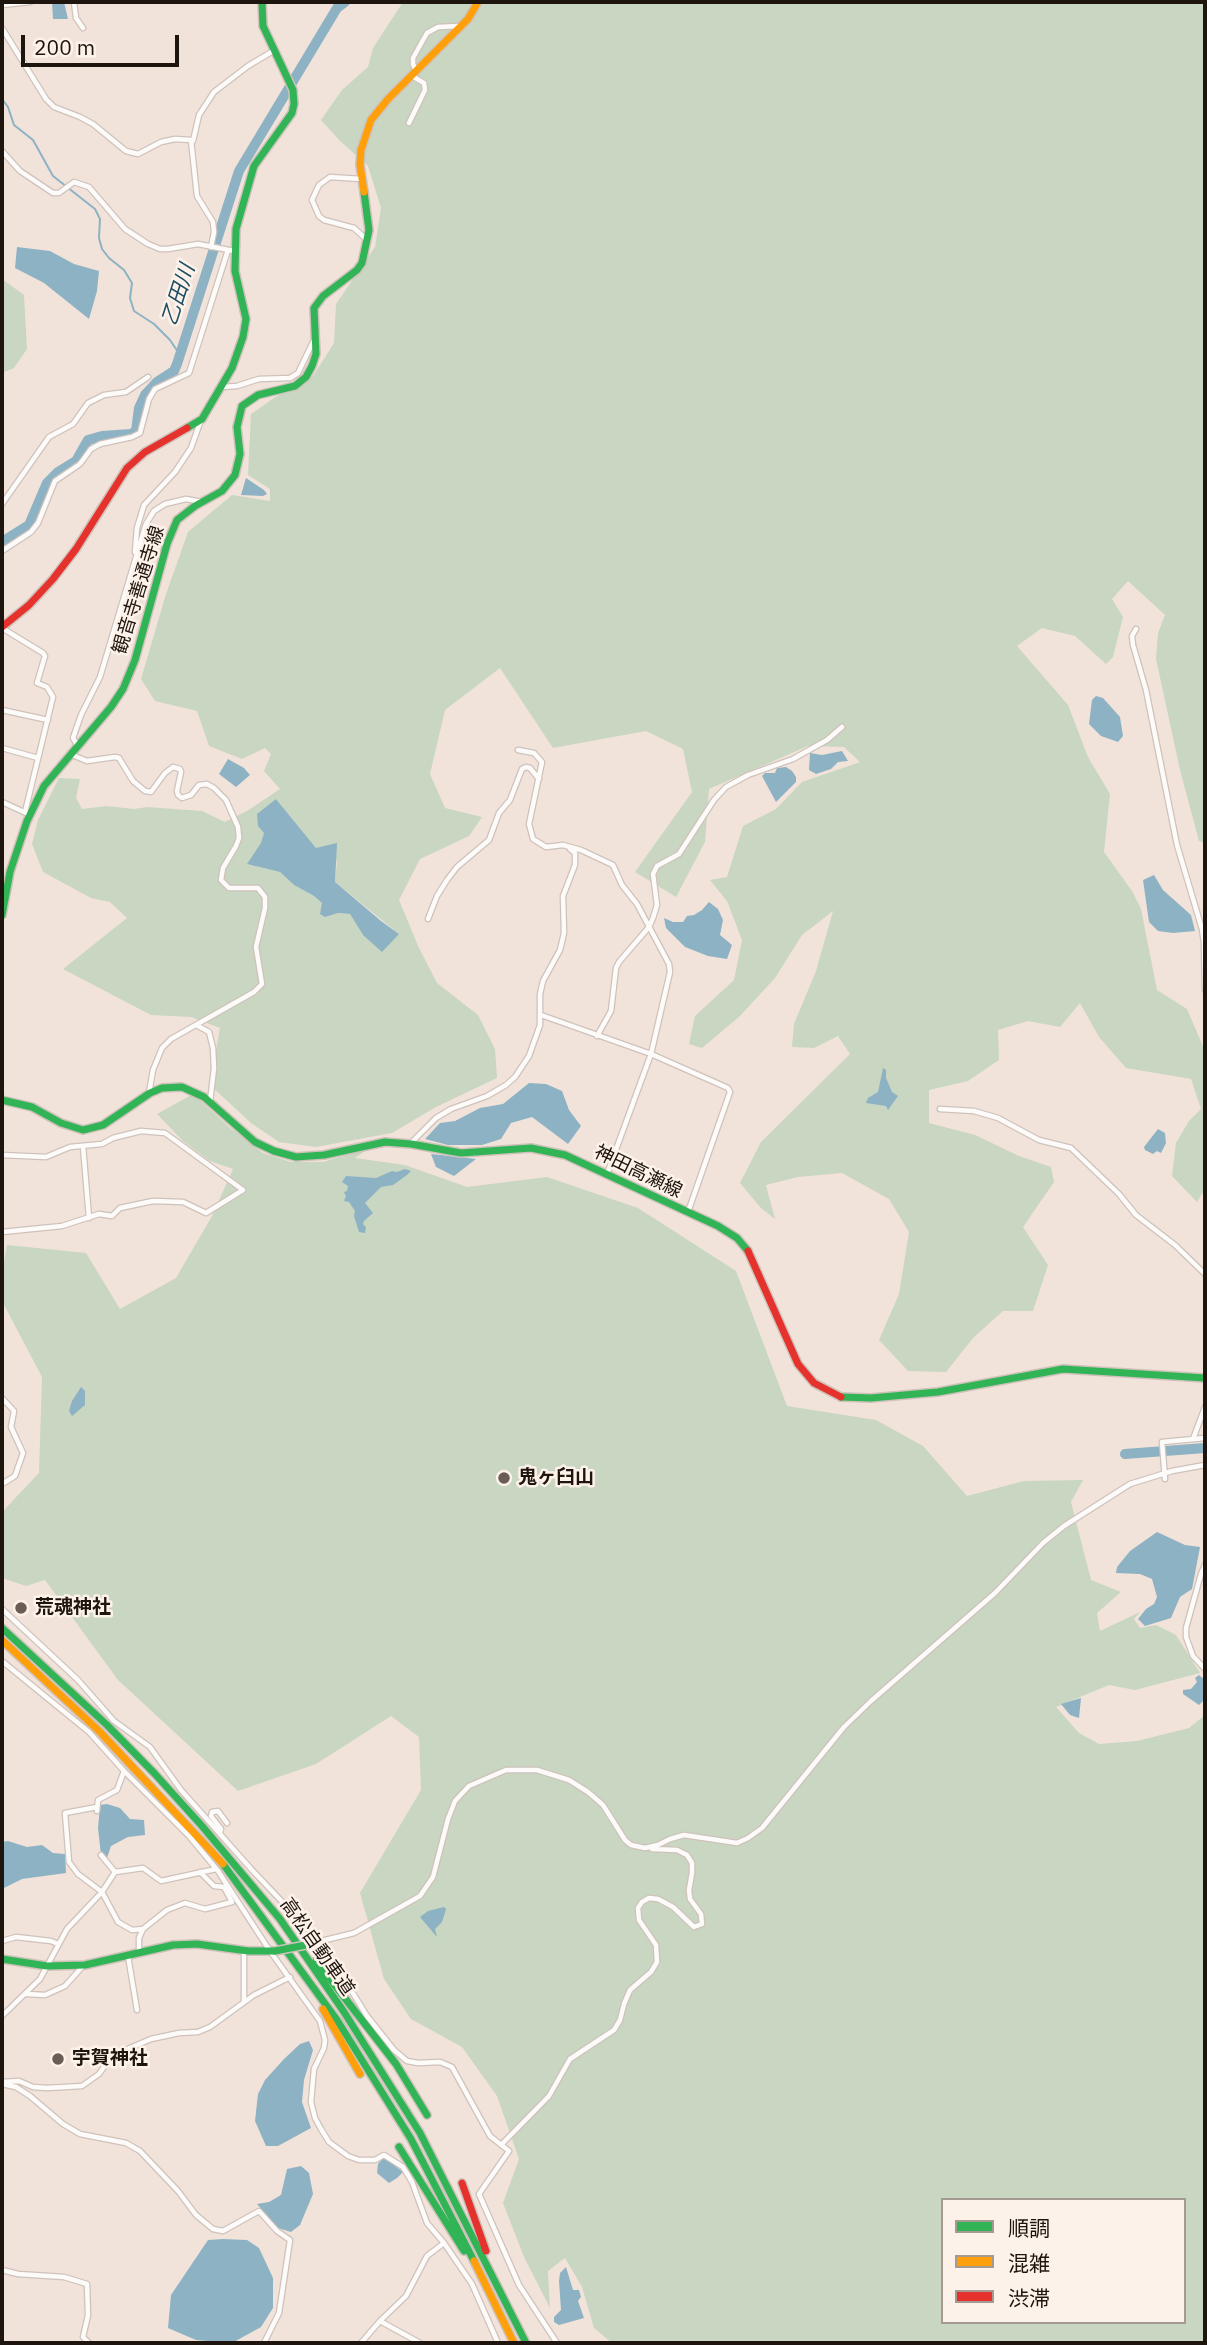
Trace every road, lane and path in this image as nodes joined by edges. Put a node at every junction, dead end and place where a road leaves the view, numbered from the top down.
1 (30, 2) edge
2 (74, 2) edge
3 (262, 2) edge
4 (478, 2) edge
5 (2, 5) edge
6 (461, 26) junction
7 (83, 28) dead end
8 (2, 29) edge
9 (273, 51) junction
10 (414, 73) junction
11 (409, 123) dead end
12 (191, 140) junction
13 (2, 151) edge
14 (362, 179) junction
15 (367, 242) junction
16 (211, 247) junction
17 (231, 251) junction
18 (315, 339) junction
19 (148, 377) dead end
20 (221, 387) junction
21 (202, 419) junction
22 (202, 502) junction
23 (2, 504) edge
24 (2, 551) edge
25 (135, 560) junction
26 (2, 628) edge
27 (1136, 629) dead end
28 (2, 710) edge
29 (48, 720) junction
30 (842, 727) dead end
31 (77, 745) junction
32 (2, 748) edge
33 (518, 750) dead end
34 (69, 754) junction
35 (38, 758) junction
36 (540, 779) junction
37 (2, 802) edge
38 (27, 813) junction
39 (563, 845) junction
40 (2, 866) edge
41 (10, 872) junction
42 (5, 888) edge
43 (2, 915) edge
44 (428, 919) dead end
45 (649, 927) junction
46 (1205, 990) edge
47 (541, 1015) junction
48 (194, 1027) junction
49 (597, 1036) junction
50 (651, 1054) junction
51 (149, 1094) junction
52 (2, 1100) edge
53 (210, 1102) junction
54 (940, 1110) dead end
55 (411, 1144) junction
56 (83, 1146) junction
57 (2, 1155) edge
58 (607, 1174) junction
59 (688, 1213) junction
60 (89, 1218) junction
61 (2, 1232) edge
62 (1205, 1274) edge
63 (1205, 1378) edge
64 (2, 1398) edge
65 (1205, 1407) edge
66 (1193, 1438) junction
67 (1205, 1438) edge
68 (1205, 1465) edge
69 (1165, 1476) junction
70 (2, 1484) edge
71 (1205, 1565) edge
72 (2, 1609) edge
73 (5, 1617) edge
74 (2, 1628) edge
75 (2, 1640) edge
76 (2, 1661) edge
77 (1205, 1669) edge
78 (124, 1771) junction
79 (227, 1823) dead end
80 (220, 1833) junction
81 (645, 1848) junction
82 (102, 1856) dead end
83 (216, 1868) junction
84 (115, 1872) junction
85 (200, 1872) junction
86 (226, 1887) junction
87 (257, 1890) junction
88 (102, 1892) junction
89 (143, 1929) junction
90 (2, 1941) edge
91 (317, 1942) junction
92 (58, 1944) junction
93 (244, 1950) junction
94 (273, 1951) junction
95 (139, 1953) junction
96 (128, 1956) junction
97 (2, 1959) edge
98 (85, 1965) junction
99 (47, 1966) junction
100 (302, 1972) junction
101 (290, 1977) junction
102 (25, 1994) junction
103 (244, 2002) junction
104 (137, 2010) dead end
105 (2, 2016) edge
106 (360, 2074) dead end
107 (2, 2083) edge
108 (427, 2115) dead end
109 (501, 2145) junction
110 (399, 2147) dead end
111 (462, 2183) dead end
112 (444, 2243) junction
113 (2, 2270) edge
114 (497, 2283) junction
115 (380, 2321) junction
116 (509, 2332) junction
117 (89, 2343) edge
118 (264, 2343) edge
119 (361, 2343) edge
120 (419, 2343) edge
121 (498, 2343) edge
122 (514, 2343) edge
123 (526, 2343) edge
124 (557, 2343) edge

1 - 5 street
2 - 7 street
3 - 9 main road
4 - 6 main road, 観音寺善通寺線
6 - 10 main road, 観音寺善通寺線
6 - 10 street
8 - 12 street
9 - 12 street
9 - 17 main road
10 - 11 street
10 - 14 main road, 観音寺善通寺線
12 - 16 street
13 - 16 street
14 - 15 main road, 観音寺善通寺線
14 - 15 street
15 - 18 main road, 観音寺善通寺線
16 - 17 street
17 - 20 main road
17 - 24 street
18 - 20 street
18 - 22 main road, 観音寺善通寺線
19 - 23 street
20 - 21 main road
21 - 25 street
21 - 26 main road
22 - 25 street
22 - 31 main road, 観音寺善通寺線
25 - 31 street
26 - 29 street
27 - 46 street
28 - 29 street
29 - 35 street
30 - 45 street
31 - 34 main road, 観音寺善通寺線
32 - 35 street
33 - 36 street
34 - 38 main road, 観音寺善通寺線
34 - 48 street
35 - 38 street
36 - 39 street
36 - 44 street
37 - 38 street
38 - 41 main road, 観音寺善通寺線
39 - 45 street
39 - 47 street
40 - 41 street
41 - 42 main road, 観音寺善通寺線
42 - 43 main road, 観音寺善通寺線
45 - 49 street
45 - 50 street
47 - 49 street
47 - 55 street
48 - 51 street
48 - 53 street
49 - 50 street
50 - 58 street
50 - 59 street
51 - 52 main road, 神田高瀬線
51 - 53 main road, 神田高瀬線
53 - 55 main road, 神田高瀬線
54 - 62 street
55 - 58 main road, 神田高瀬線
56 - 57 street
56 - 60 street
56 - 60 street
58 - 59 main road, 神田高瀬線
59 - 63 main road, 神田高瀬線
60 - 61 street
64 - 70 street
65 - 66 street
66 - 67 street
66 - 69 street
68 - 69 street
69 - 81 street
71 - 77 street
72 - 73 street
73 - 80 street
74 - 87 main road, 高松自動車道
75 - 100 main road, 高松自動車道
76 - 78 street
78 - 83 street
78 - 88 street
79 - 80 street
80 - 91 street
81 - 91 street
81 - 109 street
82 - 84 street
83 - 85 street
83 - 86 street
84 - 85 street
84 - 88 street
85 - 86 street
86 - 89 street
86 - 94 street
87 - 108 main road
87 - 114 main road, 高松自動車道
88 - 89 street
88 - 92 street
89 - 95 street
90 - 92 street
91 - 94 main road, bridge
91 - 109 street
92 - 99 street
93 - 94 main road
93 - 95 main road
93 - 103 street
94 - 101 street
95 - 96 main road
96 - 98 main road
96 - 104 street
97 - 99 main road
98 - 99 main road
98 - 102 street
99 - 102 street
100 - 106 main road
100 - 116 main road, 高松自動車道
101 - 103 street
101 - 112 street
102 - 105 street
103 - 107 street
107 - 118 street
109 - 124 street
110 - 116 main road
111 - 114 main road
112 - 115 street
112 - 121 street
113 - 117 street
114 - 123 main road, 高松自動車道
115 - 119 street
115 - 120 street
116 - 122 main road, 高松自動車道

